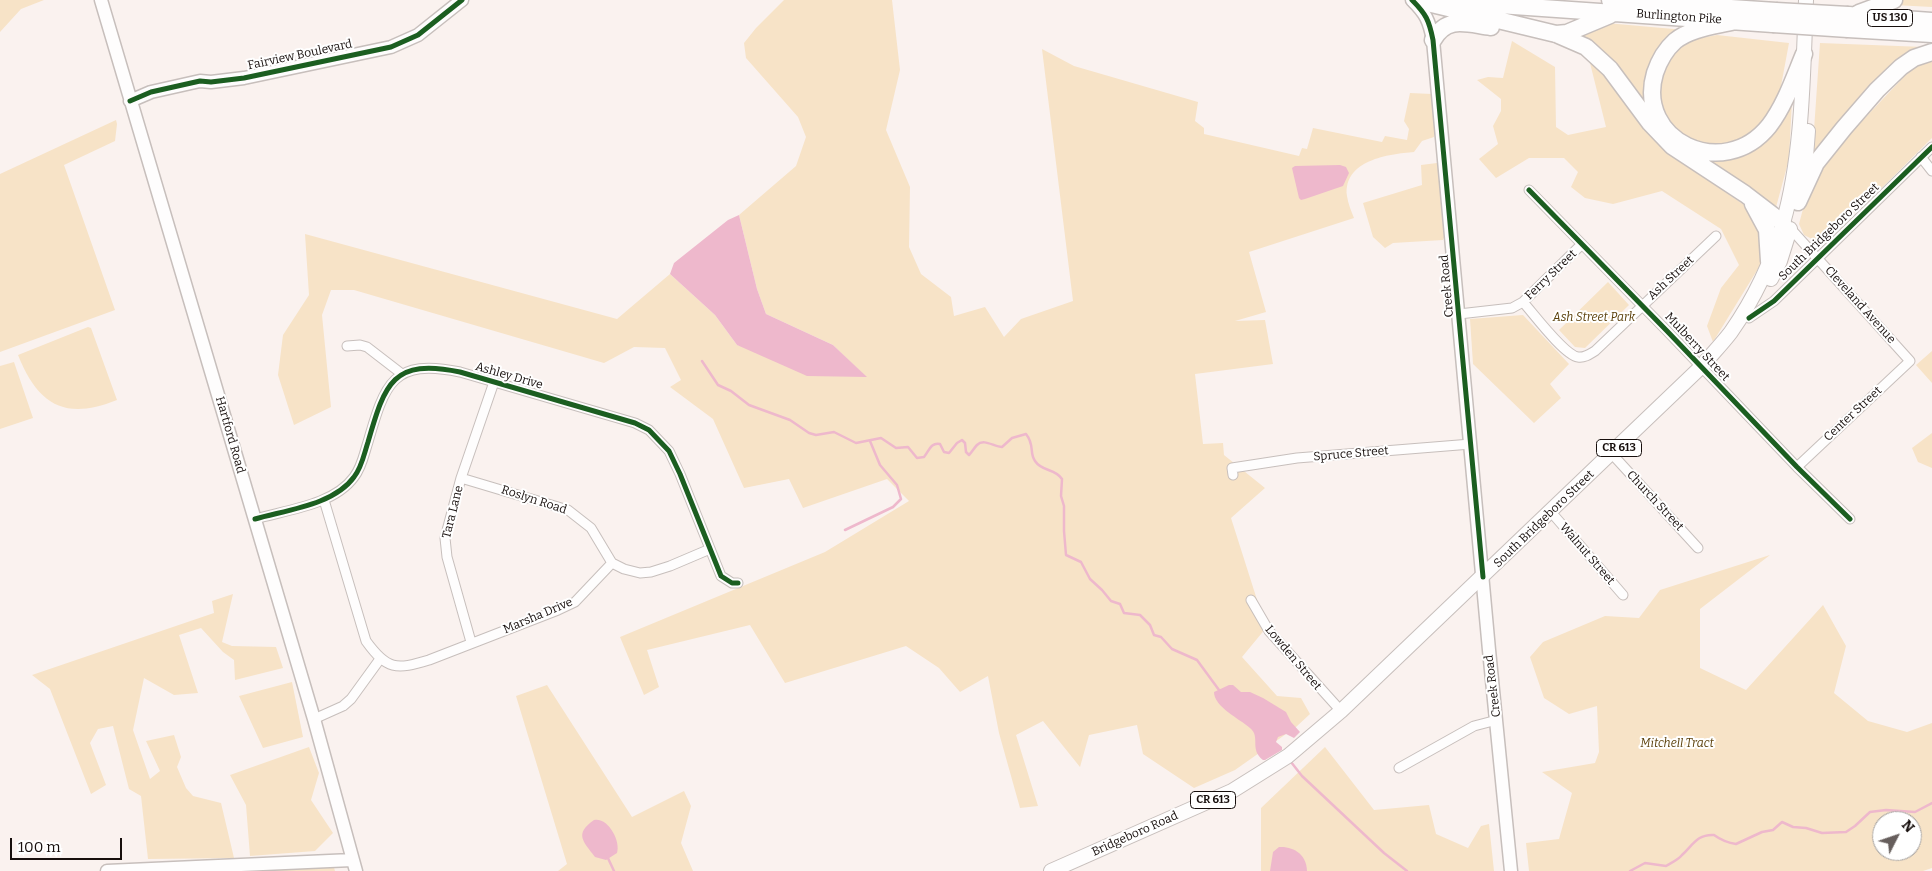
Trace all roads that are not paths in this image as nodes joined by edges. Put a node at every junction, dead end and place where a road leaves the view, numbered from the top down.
1 (101, 0) edge
2 (462, 0) edge
3 (1414, 0) edge
4 (1427, 0) edge
5 (1711, 0) edge
6 (1806, 0) edge
7 (1814, 0) edge
8 (1894, 0) edge
9 (1613, 7) edge
10 (1736, 15) junction
11 (1849, 20) junction
12 (1932, 21) edge
13 (1538, 30) junction
14 (1556, 34) junction
15 (1932, 34) edge
16 (1433, 40) junction
17 (1932, 52) edge
18 (1804, 54) junction
19 (130, 101) junction
20 (1932, 147) edge
21 (1921, 157) junction
22 (1932, 171) edge
23 (1529, 190) dead end
24 (1745, 194) junction
25 (1798, 202) junction
26 (1787, 225) junction
27 (1716, 236) dead end
28 (1582, 244) junction
29 (1817, 258) junction
30 (1770, 261) junction
31 (1523, 302) junction
32 (1643, 305) junction
33 (1460, 314) junction
34 (1749, 318) junction
35 (347, 346) dead end
36 (1910, 361) joint
37 (1702, 367) junction
38 (402, 374) junction
39 (494, 382) junction
40 (1471, 444) junction
41 (1612, 454) junction
42 (1797, 467) junction
43 (1233, 472) dead end
44 (462, 478) junction
45 (324, 500) junction
46 (1551, 512) junction
47 (255, 519) junction
48 (1850, 519) dead end
49 (710, 548) junction
50 (1698, 548) dead end
51 (612, 563) junction
52 (1483, 577) junction
53 (738, 583) dead end
54 (1624, 596) dead end
55 (1251, 600) dead end
56 (472, 642) junction
57 (380, 659) junction
58 (1341, 712) junction
59 (314, 719) junction
60 (1497, 720) junction
61 (1399, 768) dead end
62 (354, 865) edge
63 (108, 871) edge
64 (1051, 871) edge
65 (1511, 871) edge

1 - 19 street, Hartford Road
2 - 19 street, Fairview Boulevard
3 - 13 highway
3 - 16 street, Creek Road
4 - 9 highway, Burlington Pike / US 130
5 - 10 highway
6 - 18 main road, South Bridgeboro Street / CR 613
7 - 25 main road, South Bridgeboro Street / CR 613
8 - 11 highway
9 - 10 highway, Burlington Pike / US 130
9 - 14 highway
10 - 11 highway, Burlington Pike / US 130, bridge
10 - 18 highway
11 - 12 highway, Burlington Pike / US 130
11 - 15 highway, Burlington Pike / US 130
13 - 14 highway
13 - 16 highway
14 - 24 highway
16 - 33 street, Creek Road
17 - 25 highway
18 - 26 main road, South Bridgeboro Street / CR 613
19 - 47 street, Hartford Road
20 - 21 street, South Bridgeboro Street
21 - 22 street
21 - 29 street, South Bridgeboro Street
23 - 28 street, Mulberry Street
24 - 26 highway
24 - 30 highway
25 - 26 main road, South Bridgeboro Street / CR 613
26 - 29 street, Cleveland Avenue
26 - 30 main road, South Bridgeboro Street / CR 613
26 - 34 main road, South Bridgeboro Street / CR 613
27 - 32 street, Ash Street
28 - 31 street, Ferry Street
28 - 32 street, Mulberry Street
29 - 34 street, South Bridgeboro Street
29 - 36 street, Cleveland Avenue
30 - 37 main road, South Bridgeboro Street / CR 613
31 - 32 street, Ash Street
31 - 33 street, Ferry Street
32 - 37 street, Mulberry Street
33 - 40 street, Creek Road
34 - 37 main road, South Bridgeboro Street / CR 613
35 - 38 street
36 - 42 street, Center Street
37 - 41 main road, South Bridgeboro Street / CR 613
37 - 42 street, Mulberry Street
38 - 39 street, Ashley Drive
38 - 45 street
39 - 44 street, Tara Lane
39 - 49 street, Ashley Drive
40 - 43 street, Spruce Street
40 - 52 street, Creek Road
41 - 46 main road, South Bridgeboro Street / CR 613
41 - 50 street, Church Street
42 - 48 street, Mulberry Street
44 - 51 street, Roslyn Road
44 - 56 street, Tara Lane
45 - 47 street
45 - 57 street
46 - 52 main road, South Bridgeboro Street / CR 613
46 - 54 street, Walnut Street
47 - 59 street, Hartford Road
49 - 51 street
49 - 53 street, Ashley Drive
51 - 56 street, Marsha Drive
52 - 58 main road, South Bridgeboro Street / CR 613
52 - 60 street, Creek Road
55 - 58 street, Lowden Street
56 - 57 street, Marsha Drive
57 - 59 street
58 - 64 main road, Bridgeboro Road / CR 613
59 - 62 street, Hartford Road
60 - 61 street
60 - 65 street, Creek Road
62 - 63 street

